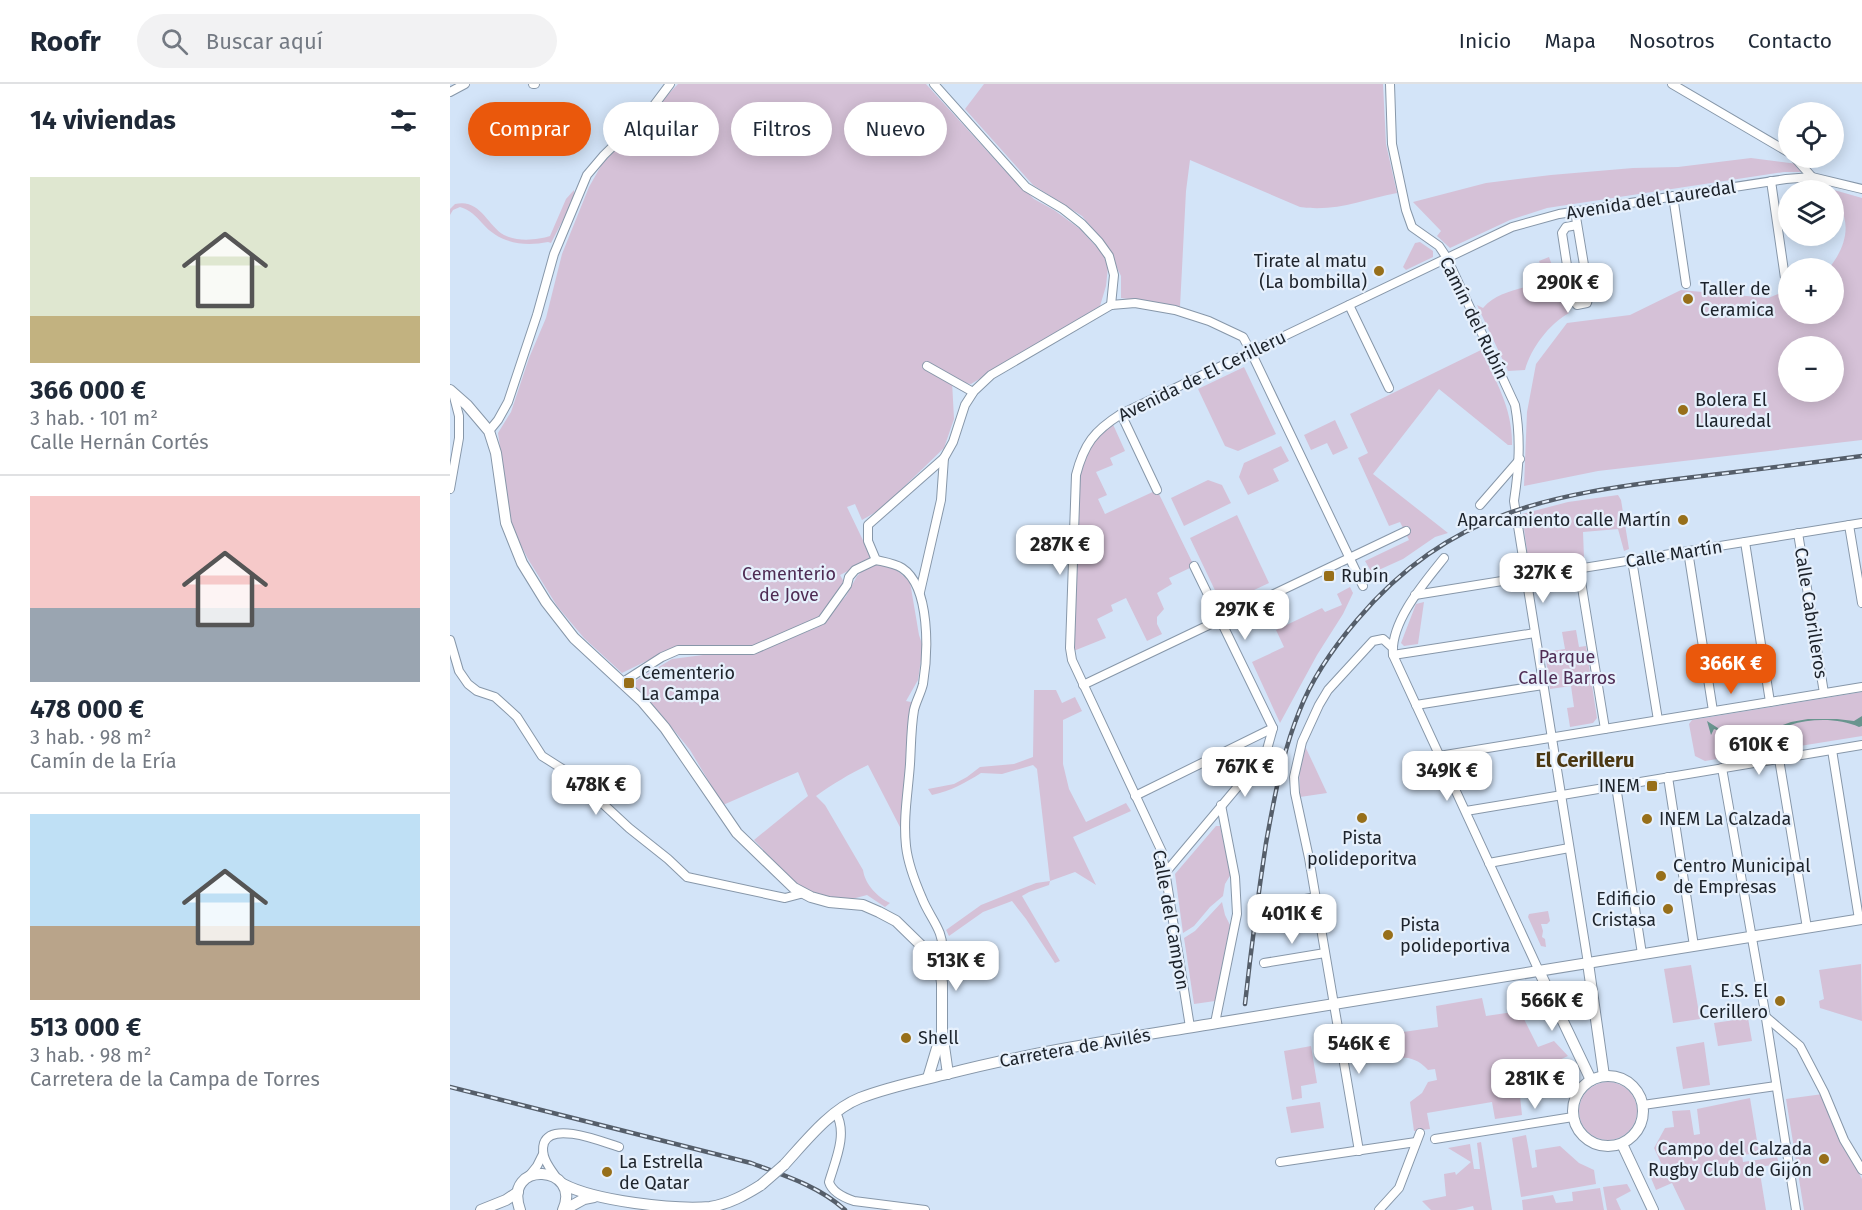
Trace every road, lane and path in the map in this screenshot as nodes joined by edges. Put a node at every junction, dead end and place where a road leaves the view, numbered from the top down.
1 (465, 84) edge
2 (670, 84) edge
3 (934, 84) edge
4 (1390, 84) edge
5 (1672, 84) edge
6 (450, 92) edge
7 (1778, 146) edge
8 (1804, 168) edge
9 (1812, 177) junction
10 (1771, 182) junction
11 (1862, 189) edge
12 (1673, 196) junction
13 (1575, 211) junction
14 (1577, 225) junction
15 (1447, 258) junction
16 (1781, 258) edge
17 (1686, 284) dead end
18 (1111, 305) junction
19 (1349, 305) junction
20 (1251, 352) junction
21 (927, 366) dead end
22 (1389, 388) dead end
23 (451, 392) edge
24 (973, 392) junction
25 (1121, 414) junction
26 (489, 431) junction
27 (945, 458) junction
28 (1520, 459) junction
29 (450, 489) edge
30 (1157, 490) dead end
31 (1480, 505) dead end
32 (1862, 523) edge
33 (1850, 525) junction
34 (1406, 531) dead end
35 (1798, 533) junction
36 (1745, 542) junction
37 (1688, 551) junction
38 (1349, 558) junction
39 (1444, 558) dead end
40 (876, 560) junction
41 (1632, 560) junction
42 (1194, 566) dead end
43 (1579, 569) junction
44 (1526, 578) junction
45 (1363, 586) dead end
46 (920, 592) junction
47 (1414, 595) junction
48 (1862, 603) edge
49 (1220, 620) junction
50 (1534, 633) junction
51 (450, 640) edge
52 (1393, 652) junction
53 (623, 682) junction
54 (1083, 685) junction
55 (1543, 685) junction
56 (1862, 687) edge
57 (1824, 693) junction
58 (1770, 702) junction
59 (1416, 705) junction
60 (1713, 711) junction
61 (1658, 720) junction
62 (1272, 728) junction
63 (1605, 729) junction
64 (1251, 738) junction
65 (1551, 738) junction
66 (1862, 745) edge
67 (1832, 750) junction
68 (1266, 753) junction
69 (1439, 756) junction
70 (1779, 759) junction
71 (1722, 768) junction
72 (1668, 777) junction
73 (1616, 786) junction
74 (1561, 795) junction
75 (1135, 796) junction
76 (1221, 805) junction
77 (1466, 811) junction
78 (1569, 848) junction
79 (1185, 850) junction
80 (1162, 852) junction
81 (1489, 863) junction
82 (1166, 872) junction
83 (804, 893) junction
84 (1316, 897) junction
85 (1272, 904) dead end
86 (1861, 919) edge
87 (1807, 928) junction
88 (1751, 931) junction
89 (1694, 946) junction
90 (1325, 953) junction
91 (1642, 954) junction
92 (935, 959) junction
93 (1264, 963) dead end
94 (1588, 963) junction
95 (1539, 971) junction
96 (1333, 1004) junction
97 (1766, 1017) junction
98 (1215, 1023) junction
99 (1190, 1027) junction
100 (942, 1032) junction
101 (948, 1074) junction
102 (1604, 1076) junction
103 (928, 1078) junction
104 (1591, 1080) junction
105 (1776, 1086) junction
106 (1643, 1105) junction
107 (836, 1113) junction
108 (1573, 1117) junction
109 (1435, 1139) dead end
110 (1622, 1144) junction
111 (619, 1147) dead end
112 (1359, 1151) junction
113 (543, 1154) junction
114 (1280, 1162) dead end
115 (1862, 1170) edge
116 (529, 1176) junction
117 (560, 1181) junction
118 (518, 1192) junction
119 (594, 1197) junction
120 (493, 1206) junction
121 (481, 1210) edge
122 (518, 1210) edge
123 (564, 1210) edge
124 (925, 1210) edge
125 (1379, 1210) edge
126 (1653, 1210) edge
127 (1796, 1210) edge

1 - 6 street
2 - 26 street
3 - 18 street
4 - 15 street, Camín del Rubín
5 - 7 street
8 - 9 street
9 - 10 street, Avenida del Lauredal
9 - 11 street, Avenida del Lauredal
10 - 12 street, Avenida del Lauredal
10 - 16 street
12 - 13 street, Avenida del Lauredal
12 - 17 street
13 - 14 street
13 - 15 street, Avenida del Lauredal
14 - 14 street
15 - 19 street, Avenida de El Cerilleru
15 - 28 street, Camín del Rubín
18 - 20 street
18 - 24 street
19 - 20 street, Avenida de El Cerilleru
19 - 22 street
20 - 25 street, Avenida de El Cerilleru
20 - 38 street
21 - 24 street
23 - 26 street
23 - 29 street
24 - 27 street
25 - 30 street
25 - 54 street, Avenida de El Cerilleru
26 - 53 street
27 - 40 street
27 - 46 street
28 - 31 street
28 - 44 street, Camín del Rubín
32 - 33 street, Calle Martín
33 - 35 street, Calle Martín
33 - 48 street
34 - 38 street
35 - 36 street, Calle Martín
35 - 57 street, Calle Cabrilleros
36 - 37 street, Calle Martín
36 - 58 street
37 - 41 street, Calle Martín
37 - 60 street
38 - 45 street
38 - 49 street
39 - 47 street
40 - 46 street
40 - 53 street
41 - 43 street, Calle Martín
41 - 61 street
42 - 49 street
43 - 44 street, Calle Martín
43 - 63 street
44 - 47 street, Calle Martín
44 - 50 street, Camín del Rubín
46 - 92 street
47 - 52 street
49 - 54 street
49 - 62 street
50 - 52 street
50 - 55 street, Camín del Rubín
51 - 83 street
52 - 59 street
52 - 84 street
53 - 83 street
54 - 75 street, Calle del Campon
55 - 59 street
55 - 65 street, Camín del Rubín
56 - 57 street
57 - 58 street
58 - 60 street
59 - 69 street
60 - 61 street
61 - 63 street
62 - 64 street
62 - 68 street
63 - 65 street
64 - 68 street
64 - 75 street
65 - 69 street
65 - 74 street, Camín del Rubín
66 - 67 street
67 - 70 street
67 - 86 street
68 - 76 street
69 - 77 street
70 - 71 street
70 - 87 street
71 - 72 street
71 - 88 street
72 - 73 street
72 - 89 street
73 - 74 street
73 - 91 street
74 - 77 street
74 - 78 street, Camín del Rubín
75 - 80 street, Calle del Campon
76 - 79 street
76 - 98 street
77 - 81 street
78 - 81 street
78 - 94 street, Camín del Rubín
79 - 80 street
79 - 82 street
80 - 82 street, Calle del Campon
81 - 95 street
82 - 99 street, Calle del Campon
83 - 92 street
84 - 85 street
84 - 90 street
86 - 87 street, Carretera de Avilés
87 - 88 street, Carretera de Avilés
88 - 89 street, Carretera de Avilés
88 - 97 street
89 - 91 street, Carretera de Avilés
90 - 93 street
90 - 96 street
91 - 94 street, Carretera de Avilés
92 - 100 street
94 - 95 street, Carretera de Avilés
94 - 102 street
95 - 96 street, Carretera de Avilés
95 - 104 street
96 - 98 street, Carretera de Avilés
96 - 112 street
97 - 105 street
97 - 115 street
98 - 99 street, Carretera de Avilés
99 - 101 street, Carretera de Avilés
100 - 101 street
100 - 103 street
101 - 103 street, Carretera de Avilés
102 - 104 street
102 - 106 street
103 - 107 street, Carretera de Avilés
104 - 108 street
105 - 106 street
105 - 127 street
106 - 110 street
107 - 119 street, Carretera de Avilés, bridge
107 - 124 street
108 - 109 street
108 - 110 street
110 - 126 street
111 - 113 street
112 - 114 street
112 - 125 street
113 - 116 street
113 - 117 street
116 - 117 street
116 - 118 street
117 - 119 street
117 - 123 street
118 - 120 street
118 - 122 street
119 - 123 street
120 - 121 street
120 - 122 street

